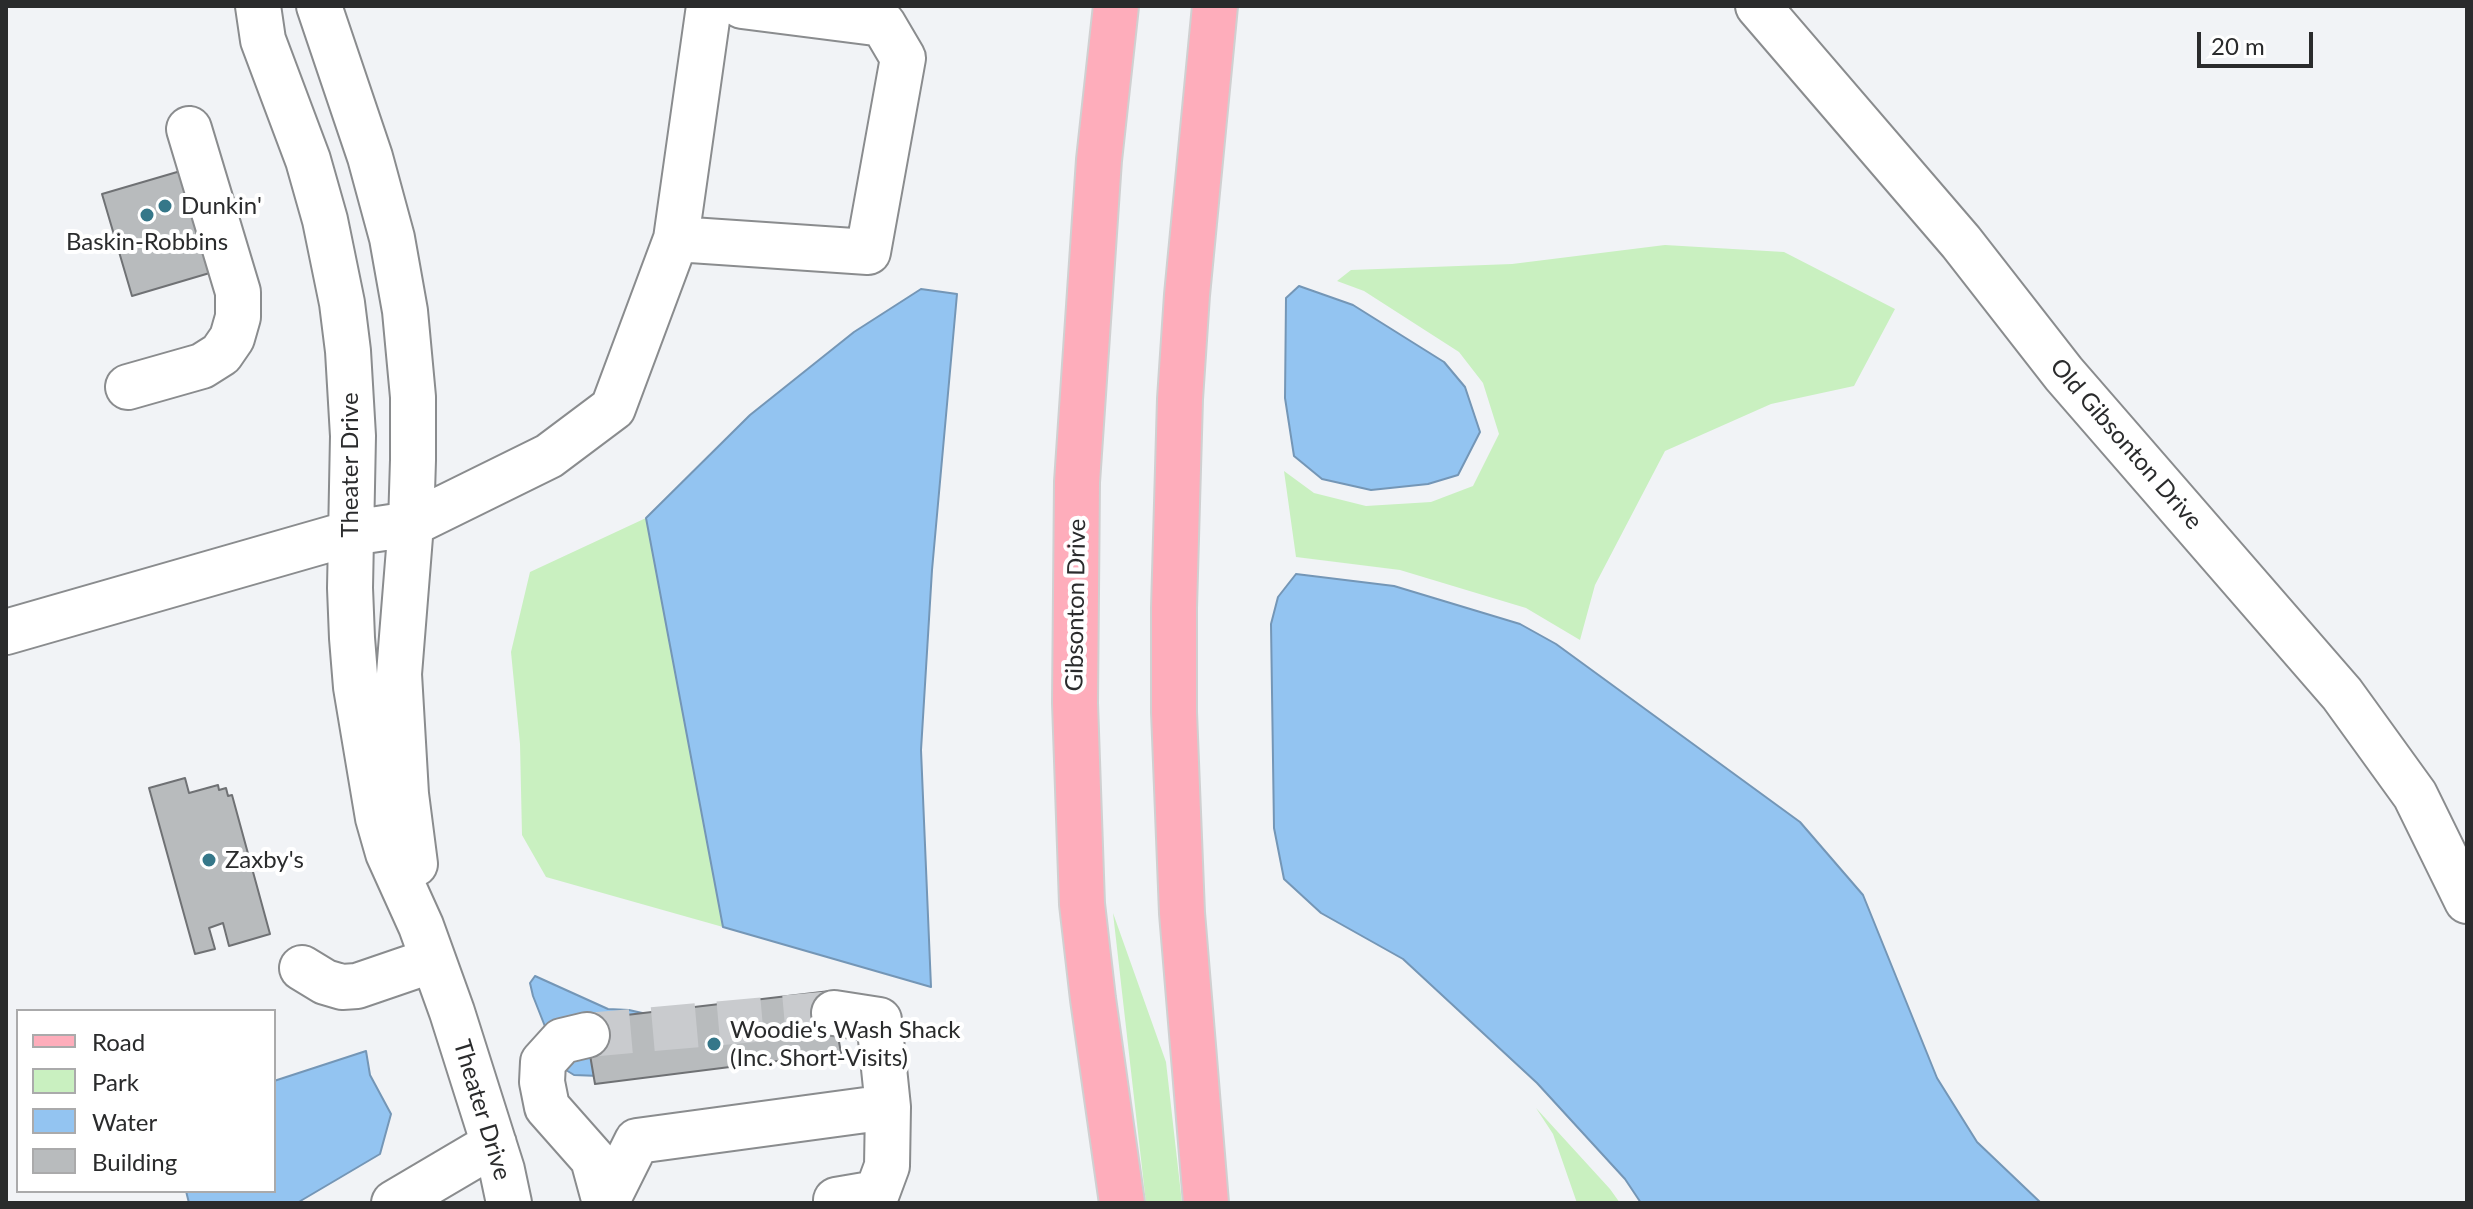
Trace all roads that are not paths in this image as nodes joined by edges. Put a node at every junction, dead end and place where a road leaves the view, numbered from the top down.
1 (319, 6) edge
2 (709, 6) edge
3 (742, 6) edge
4 (1116, 6) edge
5 (1215, 6) edge
6 (1758, 6) edge
7 (253, 17) edge
8 (189, 129) dead end
9 (676, 239) junction
10 (128, 387) dead end
11 (411, 524) junction
12 (351, 533) junction
13 (6, 632) edge
14 (2467, 901) edge
15 (427, 943) junction
16 (302, 968) dead end
17 (834, 1013) tunnel mouth
18 (587, 1035) tunnel mouth
19 (888, 1107) junction
20 (494, 1144) junction
21 (817, 1202) edge
22 (394, 1203) edge
23 (509, 1203) edge
24 (606, 1203) edge
25 (1122, 1203) edge
26 (1206, 1203) edge

1 - 11 street, Theater Drive
2 - 9 street
3 - 9 street
4 - 25 main road, Gibsonton Drive
5 - 26 main road
6 - 14 street, Old Gibsonton Drive
7 - 12 street, Theater Drive
8 - 10 street
9 - 11 street
11 - 12 street
11 - 15 street, Theater Drive
12 - 13 street
12 - 15 street, Theater Drive
15 - 16 street
15 - 20 street, Theater Drive
17 - 19 street
18 - 24 street
19 - 21 street
19 - 24 street
20 - 22 street
20 - 23 street, Theater Drive

